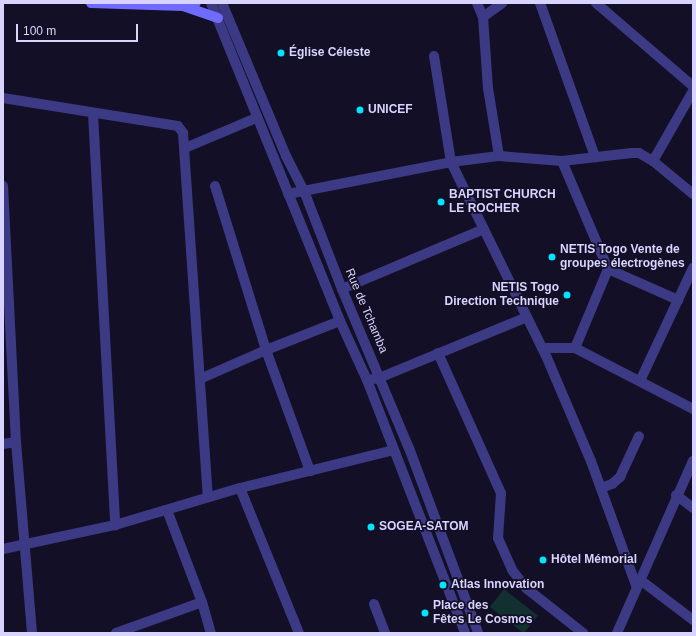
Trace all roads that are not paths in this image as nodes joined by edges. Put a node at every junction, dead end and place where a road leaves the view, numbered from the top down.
1 (90, 3) edge
2 (196, 3) edge
3 (211, 3) edge
4 (222, 3) edge
5 (477, 3) edge
6 (502, 3) edge
7 (540, 3) edge
8 (596, 3) edge
9 (171, 5) edge
10 (183, 6) junction
11 (483, 17) junction
12 (218, 18) junction
13 (434, 56) dead end
14 (693, 86) edge
15 (693, 91) edge
16 (3, 98) edge
17 (93, 114) junction
18 (256, 118) junction
19 (185, 148) junction
20 (499, 156) junction
21 (595, 156) junction
22 (562, 161) junction
23 (653, 161) junction
24 (451, 162) junction
25 (3, 186) edge
26 (215, 186) dead end
27 (304, 191) junction
28 (3, 193) edge
29 (288, 194) junction
30 (693, 194) edge
31 (482, 230) junction
32 (5, 267) edge
33 (693, 268) edge
34 (608, 269) junction
35 (342, 289) junction
36 (678, 300) junction
37 (527, 317) junction
38 (340, 321) junction
39 (542, 348) junction
40 (575, 348) junction
41 (7, 350) edge
42 (266, 350) junction
43 (438, 353) junction
44 (202, 378) junction
45 (379, 378) junction
46 (367, 380) junction
47 (640, 381) junction
48 (693, 409) edge
49 (639, 436) dead end
50 (16, 442) junction
51 (3, 444) edge
52 (393, 450) junction
53 (693, 461) edge
54 (310, 471) junction
55 (240, 488) junction
56 (601, 488) junction
57 (676, 494) junction
58 (208, 497) junction
59 (693, 508) edge
60 (167, 510) junction
61 (115, 525) junction
62 (26, 546) junction
63 (3, 549) edge
64 (638, 582) junction
65 (202, 602) junction
66 (374, 604) dead end
67 (693, 620) edge
68 (32, 633) edge
69 (116, 633) edge
70 (211, 633) edge
71 (300, 633) edge
72 (385, 633) edge
73 (465, 633) edge
74 (478, 633) edge
75 (583, 633) edge
76 (617, 633) edge

1 - 9 main road
2 - 10 main road
3 - 12 street
4 - 27 street, Rue de Tchamba
5 - 11 street
6 - 11 street
7 - 21 street
8 - 14 street
9 - 10 main road
10 - 12 main road
11 - 20 street
12 - 18 street
13 - 24 street
15 - 23 street
16 - 17 street
17 - 19 street
17 - 61 street
18 - 19 street
18 - 29 street
19 - 44 street
20 - 22 street
20 - 24 street
21 - 22 street
21 - 23 street
22 - 34 street
23 - 30 street
24 - 27 street
24 - 31 street
25 - 28 street
26 - 42 street
27 - 29 street
27 - 35 street, Rue de Tchamba
28 - 32 street
29 - 38 street
31 - 35 street
31 - 37 street
32 - 41 street
33 - 36 street
34 - 36 street
34 - 40 street
35 - 45 street, Rue de Tchamba
36 - 47 street
37 - 39 street
37 - 43 street
38 - 42 street
38 - 46 street
39 - 40 street
39 - 56 street
40 - 47 street
41 - 50 street
42 - 44 street
42 - 54 street
43 - 45 street
43 - 75 street
44 - 58 street
45 - 46 street
45 - 74 street, Rue de Tchamba
46 - 52 street
47 - 48 street
49 - 56 street
50 - 51 street
50 - 62 street
52 - 54 street
52 - 73 street
53 - 57 street
54 - 55 street
55 - 58 street
55 - 71 street
56 - 64 street
57 - 59 street
57 - 64 street
58 - 60 street
60 - 61 street
60 - 65 street
61 - 62 street
62 - 63 street
62 - 68 street
64 - 67 street
64 - 76 street
65 - 69 street
65 - 70 street
66 - 72 street

